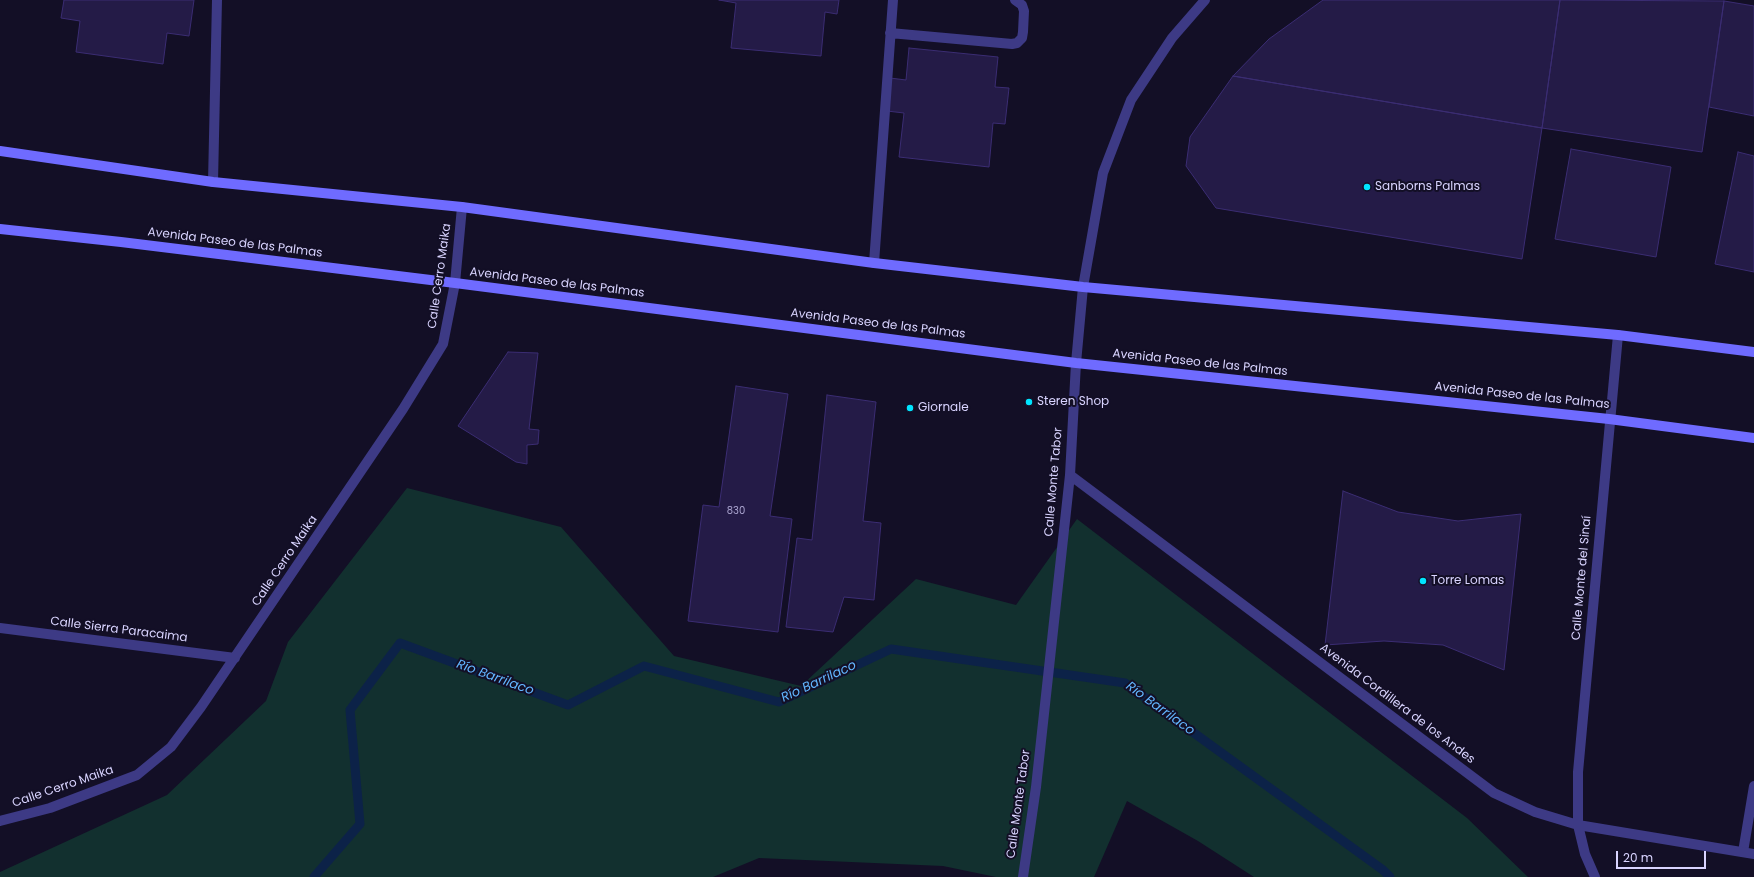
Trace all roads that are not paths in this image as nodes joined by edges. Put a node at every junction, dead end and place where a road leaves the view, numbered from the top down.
1 (218, 0) edge
2 (893, 0) edge
3 (1015, 0) edge
4 (1205, 0) edge
5 (890, 33) junction
6 (0, 151) edge
7 (213, 182) junction
8 (462, 207) junction
9 (0, 229) edge
10 (874, 263) junction
11 (454, 283) junction
12 (1083, 287) junction
13 (1618, 335) junction
14 (1754, 352) edge
15 (1076, 363) junction
16 (1609, 419) junction
17 (1754, 438) edge
18 (1070, 475) junction
19 (0, 628) edge
20 (234, 658) junction
21 (1754, 786) edge
22 (0, 821) edge
23 (1578, 825) junction
24 (1743, 852) junction
25 (1754, 854) edge
26 (1023, 877) edge
27 (1595, 877) edge

1 - 7 street
2 - 5 street
3 - 5 street
4 - 12 street, Calle Monte Tabor
5 - 10 street
6 - 7 main road
7 - 8 main road
8 - 10 main road
8 - 11 street, Calle Cerro Maika
9 - 11 main road, Avenida Paseo de las Palmas
10 - 12 main road
11 - 15 main road, Avenida Paseo de las Palmas
11 - 20 street, Calle Cerro Maika
12 - 13 main road
12 - 15 street, Calle Monte Tabor
13 - 14 main road
13 - 16 street, Calle Monte del Sinaí
15 - 16 main road, Avenida Paseo de las Palmas
15 - 18 street, Calle Monte Tabor
16 - 17 main road, Avenida Paseo de las Palmas
16 - 23 street, Calle Monte del Sinaí
18 - 23 street, Avenida Cordillera de los Andes
18 - 26 street, Calle Monte Tabor
19 - 20 street, Calle Sierra Paracaima
20 - 22 street, Calle Cerro Maika
21 - 24 street
23 - 24 street, Avenida Cordillera de los Andes
23 - 27 street, Calle Monte del Sinaí
24 - 25 street, Avenida Cordillera de los Andes

